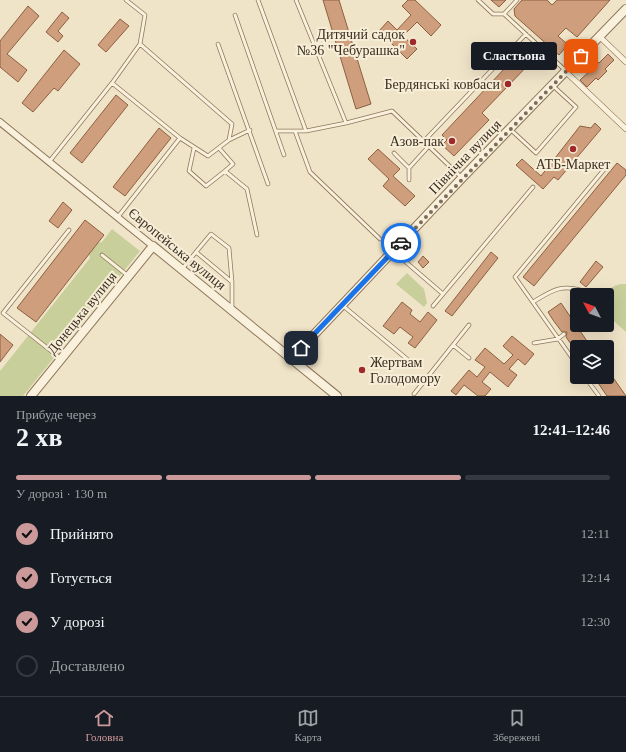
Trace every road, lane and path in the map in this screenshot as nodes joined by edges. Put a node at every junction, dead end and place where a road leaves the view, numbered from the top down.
1 (126, 0) edge
2 (258, 0) edge
3 (296, 0) edge
4 (478, 0) edge
5 (517, 0) edge
6 (626, 9) edge
7 (504, 14) junction
8 (235, 15) dead end
9 (526, 34) junction
10 (600, 37) junction
11 (140, 44) junction
12 (218, 44) dead end
13 (626, 62) edge
14 (566, 72) junction
15 (112, 83) junction
16 (552, 86) junction
17 (0, 122) edge
18 (346, 122) junction
19 (510, 129) junction
20 (626, 129) edge
21 (250, 130) junction
22 (276, 131) junction
23 (295, 131) junction
24 (306, 131) junction
25 (180, 138) junction
26 (229, 140) junction
27 (424, 141) junction
28 (429, 146) junction
29 (194, 148) junction
30 (219, 148) junction
31 (284, 154) dead end
32 (394, 154) dead end
33 (49, 162) junction
34 (607, 166) dead end
35 (409, 168) junction
36 (225, 171) junction
37 (462, 178) junction
38 (409, 180) dead end
39 (268, 184) dead end
40 (533, 187) dead end
41 (117, 218) junction
42 (69, 230) dead end
43 (257, 235) dead end
44 (380, 239) dead end
45 (153, 246) junction
46 (393, 251) junction
47 (196, 252) junction
48 (102, 256) dead end
49 (182, 270) junction
50 (128, 276) junction
51 (232, 282) junction
52 (574, 288) edge
53 (443, 294) junction
54 (533, 302) junction
55 (342, 304) junction
56 (433, 306) dead end
57 (232, 310) junction
58 (469, 325) dead end
59 (564, 334) dead end
60 (558, 339) junction
61 (534, 343) dead end
62 (453, 345) junction
63 (570, 355) edge
64 (469, 358) dead end
65 (61, 359) junction
66 (291, 359) junction
67 (408, 359) dead end
68 (590, 384) edge
69 (414, 395) edge
70 (31, 396) edge
71 (337, 396) edge
72 (599, 396) edge

1 - 11 lane
2 - 24 lane
3 - 18 lane
4 - 7 lane
5 - 7 lane
6 - 10 street, Північна вулиця
7 - 9 lane
8 - 22 lane
9 - 14 lane
9 - 27 lane
10 - 13 street
10 - 14 street, Північна вулиця
11 - 15 lane
11 - 26 lane
12 - 21 lane
14 - 16 street, Північна вулиця
14 - 20 street
15 - 25 lane
15 - 33 lane
16 - 19 street, Північна вулиця
16 - 19 lane
17 - 33 street, Європейська вулиця
18 - 24 lane
18 - 27 lane
19 - 37 street, Північна вулиця
21 - 26 lane
21 - 39 lane
22 - 23 lane
22 - 31 lane
23 - 24 lane
23 - 44 lane
25 - 29 lane
25 - 41 lane
26 - 30 lane
27 - 28 lane
28 - 35 lane
28 - 37 lane
29 - 30 lane
29 - 36 lane
30 - 36 lane
32 - 35 lane
33 - 41 street, Європейська вулиця
34 - 54 lane
35 - 38 lane
36 - 43 lane
37 - 46 street, Північна вулиця
40 - 53 lane
41 - 45 street, Європейська вулиця
42 - 65 lane
45 - 49 street, Європейська вулиця
45 - 50 street, Донецька вулиця
46 - 53 lane
46 - 55 street, Північна вулиця
47 - 49 lane
47 - 51 lane
47 - 51 lane
48 - 50 lane
49 - 57 street, Європейська вулиця
50 - 65 street, Донецька вулиця
51 - 57 lane
52 - 54 lane
53 - 56 lane
54 - 60 lane
55 - 66 street, Північна вулиця
55 - 67 lane
57 - 66 street, Європейська вулиця
58 - 62 lane
59 - 60 lane
60 - 61 lane
60 - 63 lane
62 - 64 lane
62 - 69 lane
65 - 70 street, Донецька вулиця
66 - 71 street, Європейська вулиця
68 - 72 lane

